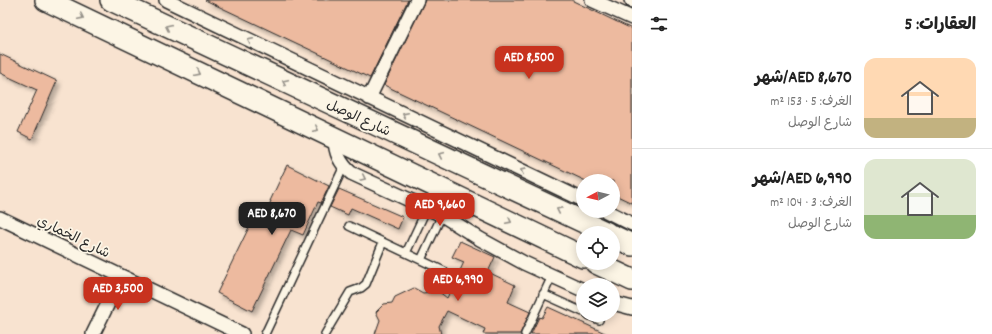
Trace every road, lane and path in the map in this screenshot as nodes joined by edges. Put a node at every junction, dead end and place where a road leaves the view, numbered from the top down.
1 (46, 0) edge
2 (111, 0) edge
3 (166, 0) edge
4 (417, 0) edge
5 (592, 0) edge
6 (632, 18) edge
7 (369, 98) junction
8 (335, 138) junction
9 (344, 166) junction
10 (576, 197) edge
11 (427, 208) junction
12 (442, 215) junction
13 (0, 218) edge
14 (620, 218) edge
15 (632, 224) edge
16 (349, 226) dead end
17 (592, 226) edge
18 (620, 239) edge
19 (383, 242) junction
20 (632, 245) edge
21 (406, 253) junction
22 (576, 254) edge
23 (422, 260) junction
24 (611, 270) edge
25 (444, 271) dead end
26 (552, 276) junction
27 (121, 277) junction
28 (632, 280) edge
29 (576, 287) edge
30 (543, 294) junction
31 (620, 305) edge
32 (632, 308) edge
33 (576, 309) edge
34 (93, 334) edge
35 (242, 334) edge
36 (265, 334) edge
37 (325, 334) edge
38 (525, 334) edge

1 -> 8 main road, شارع الوصل
17 -> 2 main road, شارع الوصل
7 -> 3 street, شارع الوصل
4 - 7 street
5 - 6 street
10 -> 7 street, شارع الوصل
8 - 9 street, شارع الوصل
8 -> 22 main road, شارع الوصل
9 -> 11 street
9 - 36 lane
11 - 12 street
11 - 21 lane
12 - 23 lane
12 - 26 street
13 - 27 street, شارع الخماري
14 - 15 street
16 - 19 lane
18 - 20 main road
19 - 21 lane
19 - 37 lane
21 - 23 lane
23 - 25 lane
24 - 28 main road
26 - 29 street
26 - 30 lane
27 - 34 street
27 - 35 street, شارع الخماري
30 - 33 lane
30 - 38 lane
31 - 32 street

